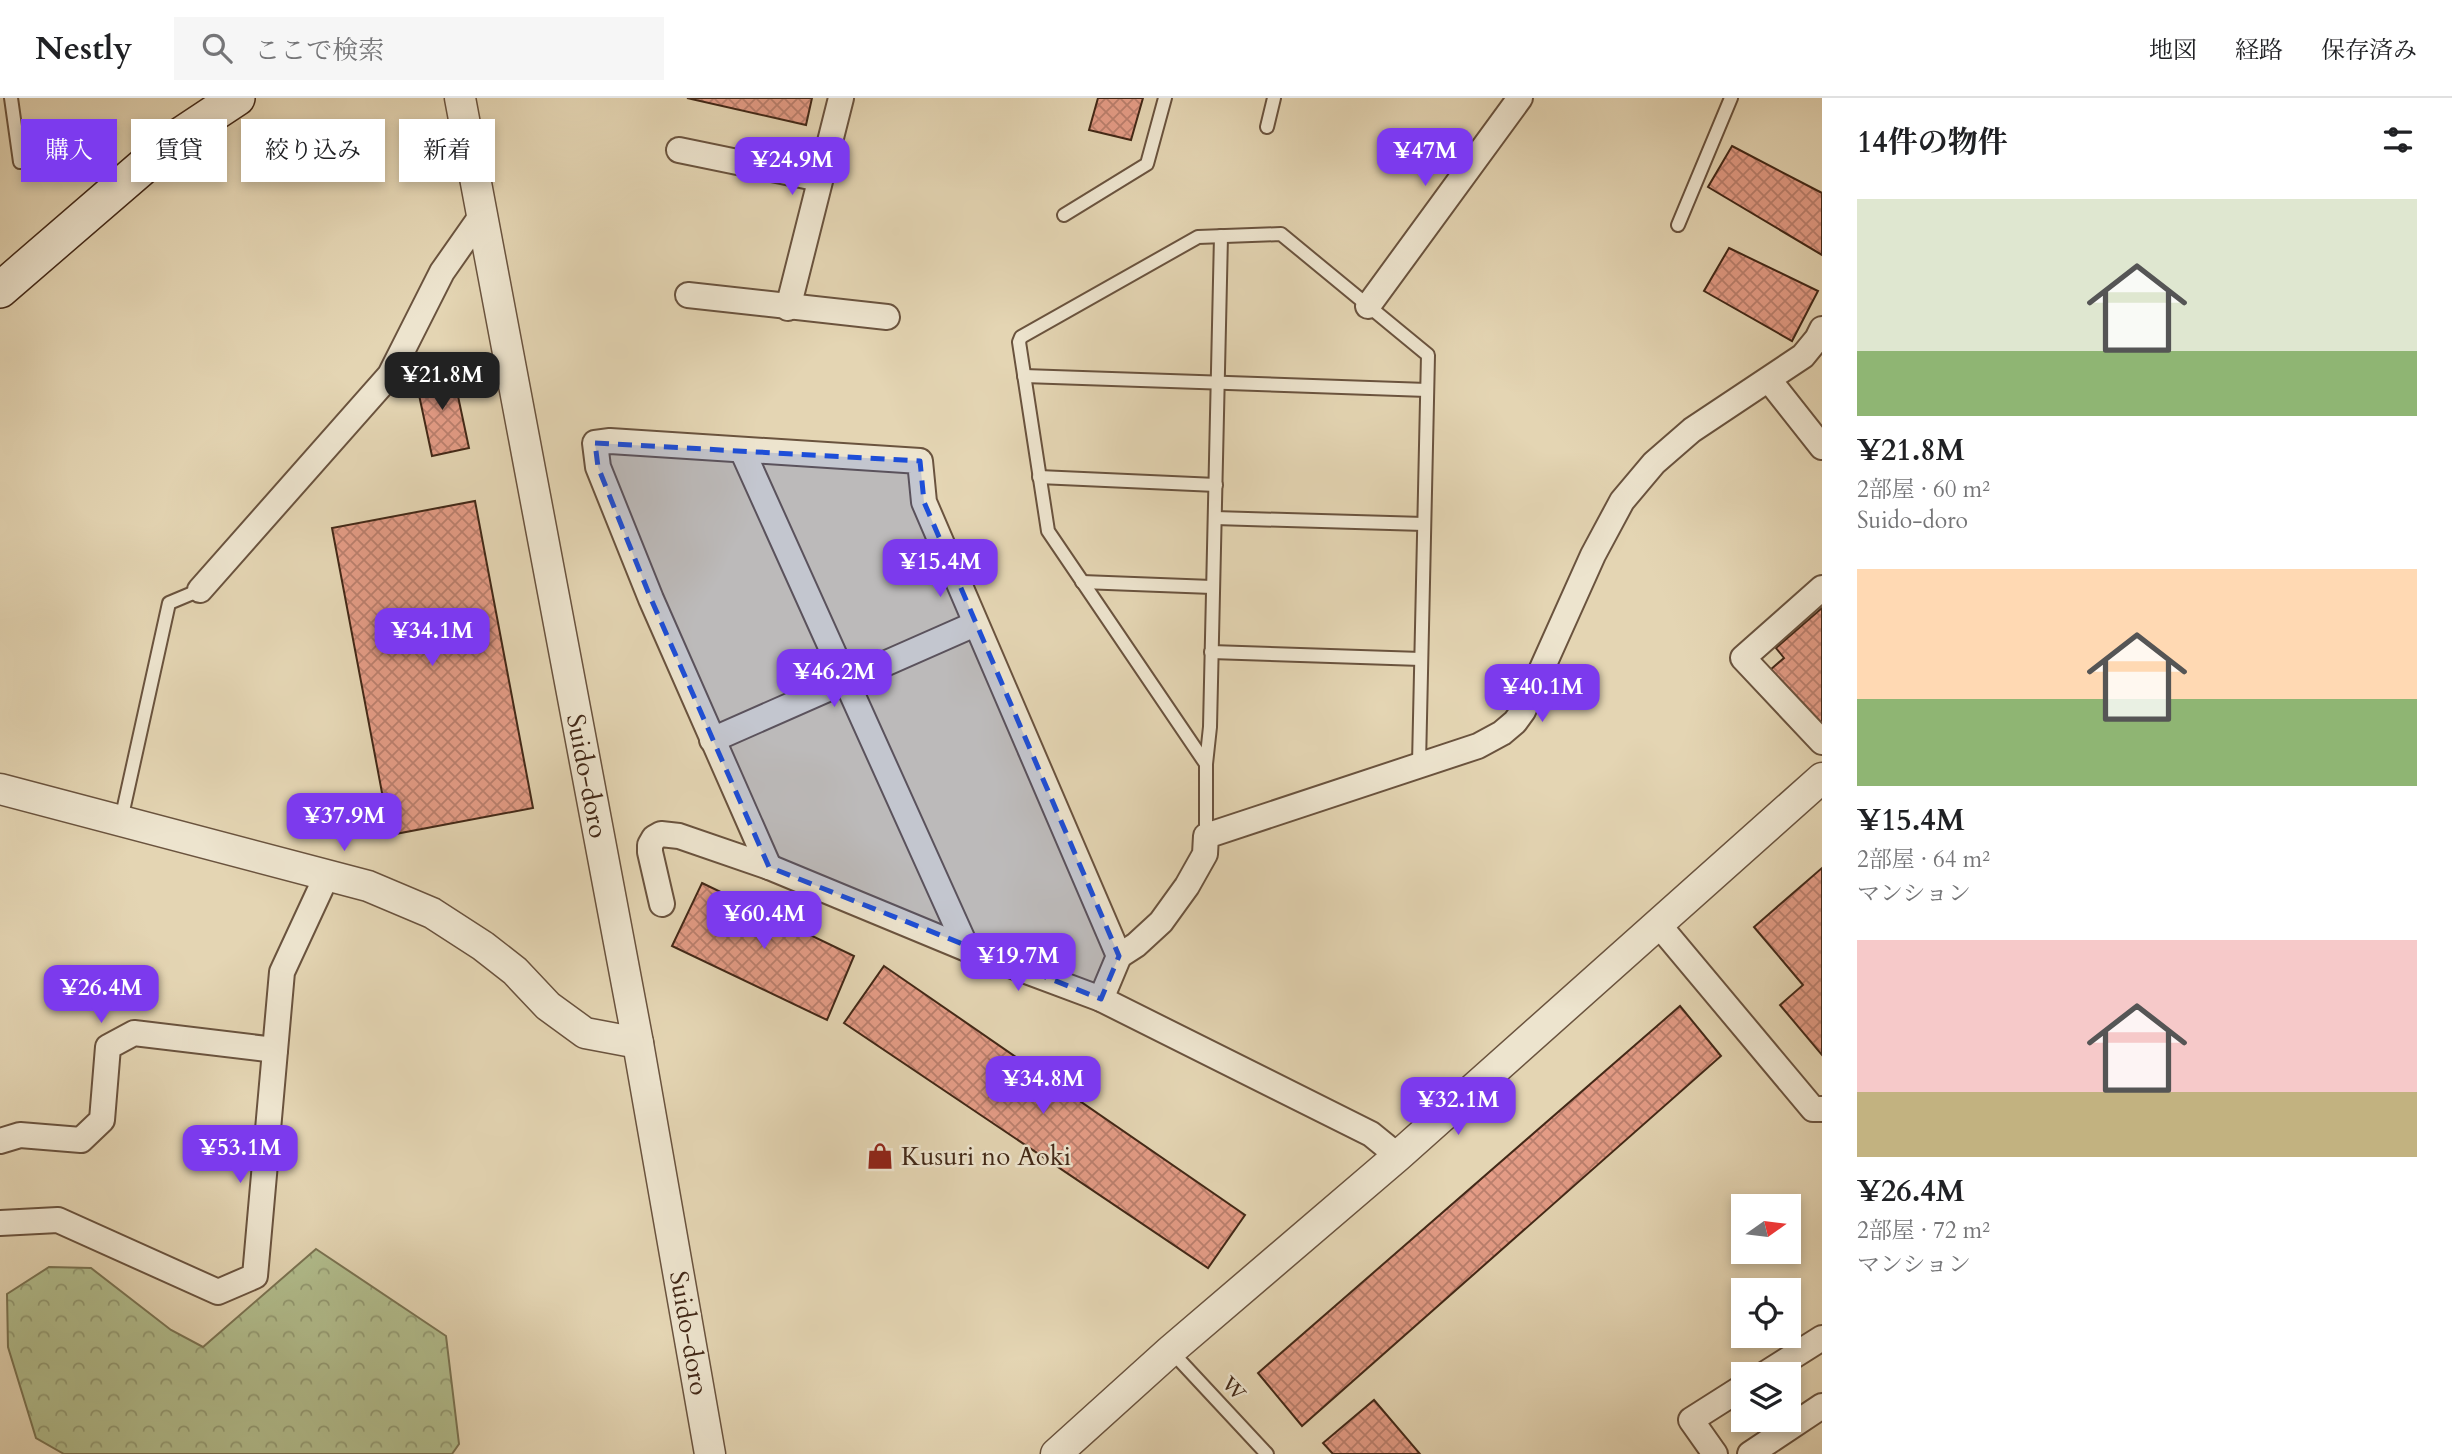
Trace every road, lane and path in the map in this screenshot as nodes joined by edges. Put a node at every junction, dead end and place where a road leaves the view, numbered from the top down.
1 (11, 98) edge
2 (237, 98) edge
3 (460, 98) edge
4 (841, 98) edge
5 (1165, 98) edge
6 (1274, 98) edge
7 (1520, 98) edge
8 (1731, 98) edge
9 (1267, 127) dead end
10 (679, 150) dead end
11 (20, 162) dead end
12 (820, 179) junction
13 (482, 215) junction
14 (1064, 215) dead end
15 (1678, 225) dead end
16 (1221, 236) junction
17 (0, 290) edge
18 (688, 295) dead end
19 (1368, 306) junction
20 (788, 308) junction
21 (887, 317) dead end
22 (1822, 329) edge
23 (1024, 376) junction
24 (1769, 380) junction
25 (1217, 383) junction
26 (1427, 390) junction
27 (1822, 447) edge
28 (742, 450) junction
29 (1039, 477) junction
30 (1216, 485) junction
31 (1214, 518) junction
32 (1424, 524) junction
33 (1082, 582) junction
34 (1213, 587) junction
35 (1822, 588) edge
36 (200, 590) joint
37 (975, 624) junction
38 (1211, 652) junction
39 (1421, 659) junction
40 (846, 681) junction
41 (712, 740) junction
42 (1822, 742) edge
43 (1206, 764) junction
44 (1419, 764) junction
45 (1822, 778) edge
46 (0, 789) edge
47 (121, 820) junction
48 (1206, 836) junction
49 (769, 867) junction
50 (327, 875) junction
51 (662, 904) dead end
52 (1658, 924) junction
53 (967, 949) junction
54 (1119, 956) junction
55 (1101, 999) junction
56 (638, 1043) junction
57 (275, 1050) junction
58 (1822, 1109) edge
59 (0, 1140) edge
60 (1398, 1156) junction
61 (0, 1223) edge
62 (1822, 1338) edge
63 (1170, 1350) junction
64 (1784, 1362) edge
65 (1731, 1395) edge
66 (1822, 1406) edge
67 (710, 1454) edge
68 (1056, 1454) edge
69 (1267, 1454) edge
70 (1715, 1454) edge
71 (1750, 1454) edge

1 - 11 lane
2 - 17 main road
3 - 13 street, Suido-doro
4 - 12 street
5 - 14 lane
6 - 9 lane
7 - 19 street
8 - 15 lane
10 - 12 street
12 - 20 street
13 - 36 street
13 - 56 street, Suido-doro
16 - 19 lane
16 - 23 lane
16 - 25 lane
18 - 20 street
19 - 26 lane
20 - 21 street
22 - 24 street
23 - 25 lane
23 - 29 lane
24 - 27 street
24 - 44 street
25 - 26 lane
25 - 30 lane
26 - 32 lane
28 - 37 street
28 - 40 street
28 - 41 street
29 - 30 lane
29 - 33 lane
30 - 31 lane
31 - 32 lane
31 - 34 lane
32 - 39 lane
33 - 34 lane
33 - 43 lane
34 - 38 lane
35 - 42 street
36 - 47 lane
37 - 40 street
37 - 54 street
38 - 39 lane
38 - 43 lane
39 - 44 lane
40 - 41 street
40 - 53 street
41 - 49 street
43 - 48 lane
44 - 48 street
45 - 52 street
46 - 47 street
47 - 50 street
48 - 54 street
49 - 51 street
49 - 53 street
50 - 56 street
50 - 57 street
52 - 58 street
52 - 60 street
53 - 55 street
54 - 55 street
55 - 60 street
56 - 67 street, Suido-doro
57 - 59 street
57 - 61 street
60 - 63 street
62 - 64 street
63 - 68 street
63 - 69 lane, ｗ
65 - 70 street
66 - 71 street

